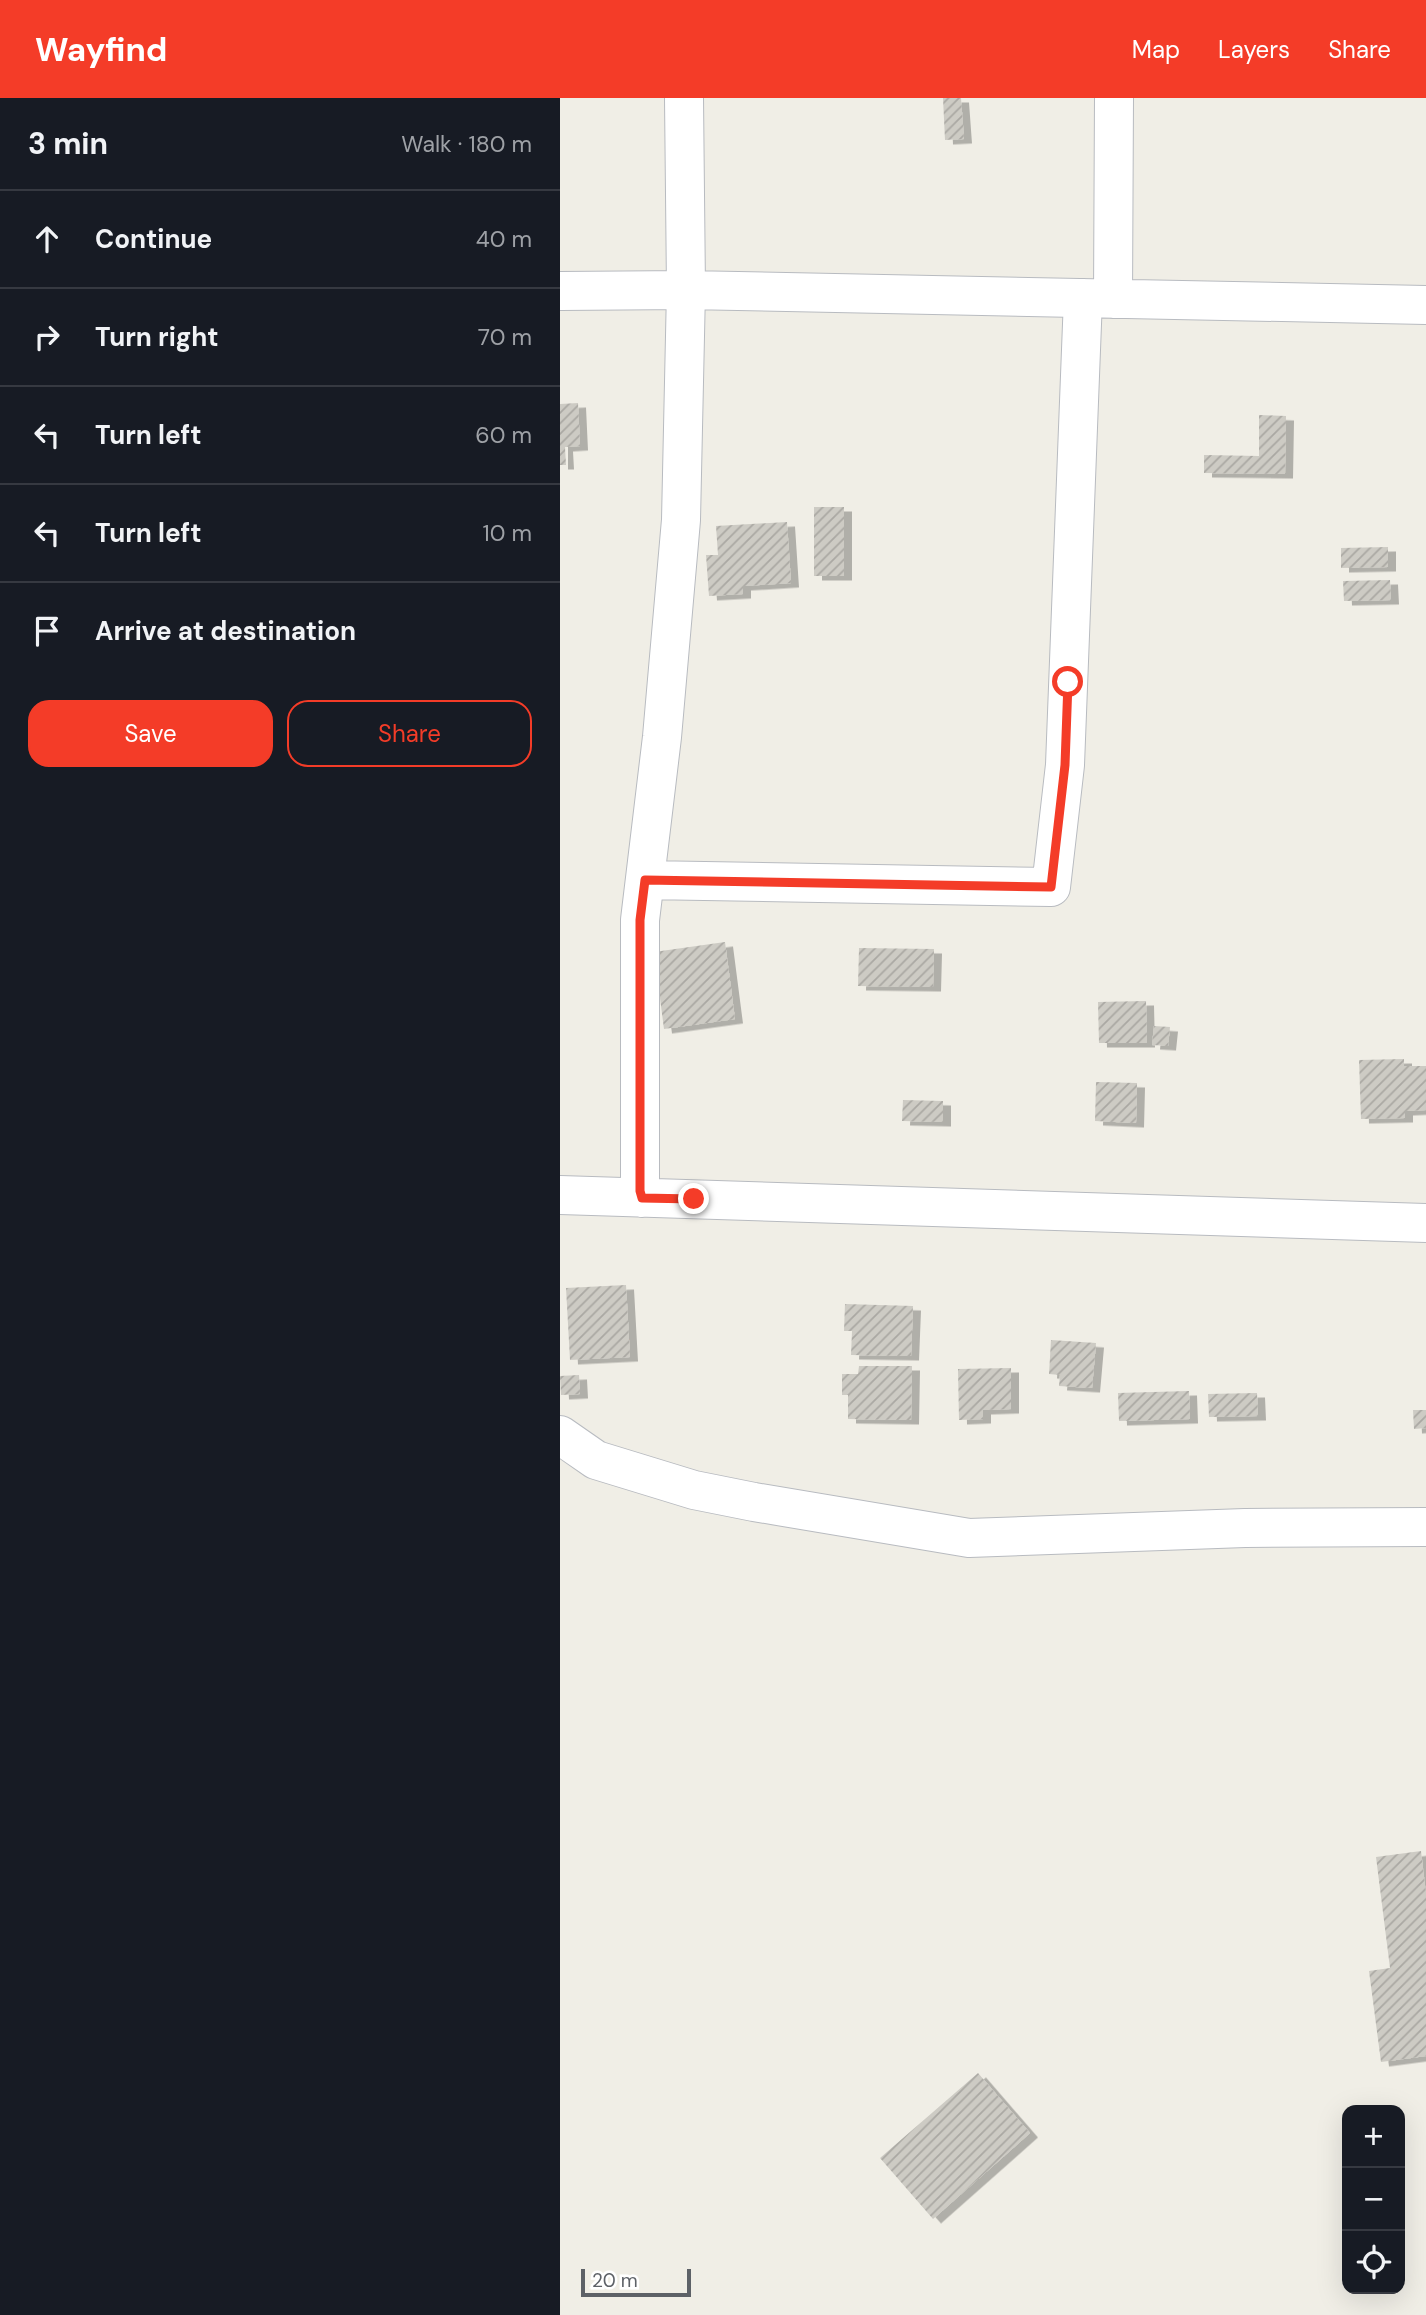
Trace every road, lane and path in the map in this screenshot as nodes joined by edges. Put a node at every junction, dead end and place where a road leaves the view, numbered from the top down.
1 (684, 98) edge
2 (1114, 98) edge
3 (686, 290) junction
4 (560, 291) edge
5 (1098, 298) junction
6 (1426, 305) edge
7 (645, 880) junction
8 (560, 1195) edge
9 (642, 1198) junction
10 (1426, 1223) edge
11 (560, 1435) edge
12 (1426, 1527) edge

1 - 3 street
2 - 5 street
3 - 4 street
3 - 5 street
3 - 7 street
5 - 6 street
5 - 7 street
7 - 9 street
8 - 9 street
9 - 10 street
11 - 12 street

